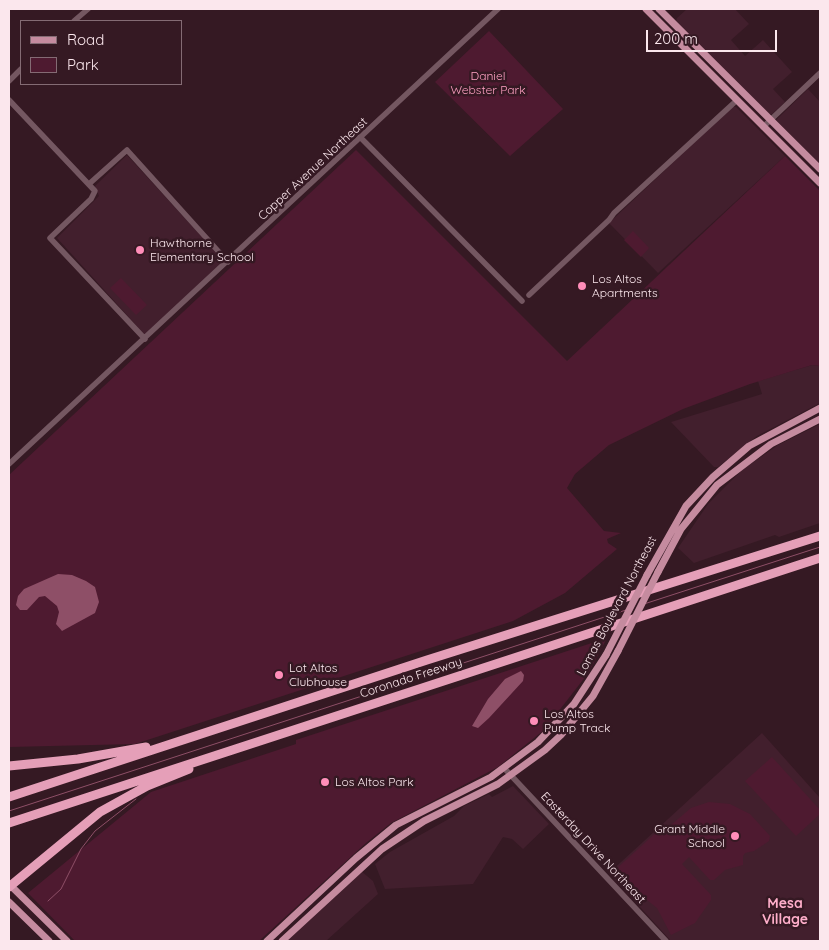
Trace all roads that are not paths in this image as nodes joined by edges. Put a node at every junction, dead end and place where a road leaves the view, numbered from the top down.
1 (88, 9) edge
2 (498, 9) edge
3 (646, 9) edge
4 (659, 9) edge
5 (75, 20) edge
6 (20, 70) edge
7 (820, 73) edge
8 (9, 81) edge
9 (9, 100) edge
10 (736, 101) junction
11 (770, 120) junction
12 (763, 127) junction
13 (360, 138) junction
14 (820, 169) edge
15 (820, 183) edge
16 (89, 184) junction
17 (228, 262) junction
18 (529, 296) dead end
19 (522, 300) dead end
20 (145, 339) junction
21 (820, 408) edge
22 (820, 418) edge
23 (9, 464) edge
24 (820, 534) edge
25 (820, 558) edge
26 (249, 717) junction
27 (252, 744) junction
28 (9, 766) edge
29 (504, 769) junction
30 (512, 775) junction
31 (9, 798) edge
32 (9, 823) edge
33 (10, 884) edge
34 (9, 902) edge
35 (49, 941) edge
36 (67, 941) edge
37 (267, 941) edge
38 (282, 941) edge
39 (666, 941) edge

1 - 5 street
2 - 13 street, Copper Avenue Northeast
3 - 10 main road
4 - 11 main road
6 - 8 street
7 - 11 street
9 - 16 street
10 - 12 main road
10 - 18 street
11 - 12 street
11 - 14 main road
12 - 15 main road
13 - 17 street, Copper Avenue Northeast
13 - 19 street
16 - 17 street
16 - 20 street
17 - 20 street, Copper Avenue Northeast
20 - 23 street, Copper Avenue Northeast
21 - 29 main road, Lomas Boulevard Northeast, bridge
22 - 30 main road, Lomas Boulevard Northeast, bridge
24 - 26 highway, Coronado Freeway
25 - 27 highway, Coronado Freeway
26 - 28 highway
26 - 31 highway, Coronado Freeway
27 - 32 highway, Coronado Freeway
27 - 33 highway
29 - 30 street, Easterday Drive Northeast
29 - 37 main road, Lomas Boulevard Northeast
30 - 38 main road, Lomas Boulevard Northeast
30 - 39 street, Easterday Drive Northeast
33 - 36 main road
34 - 35 main road

